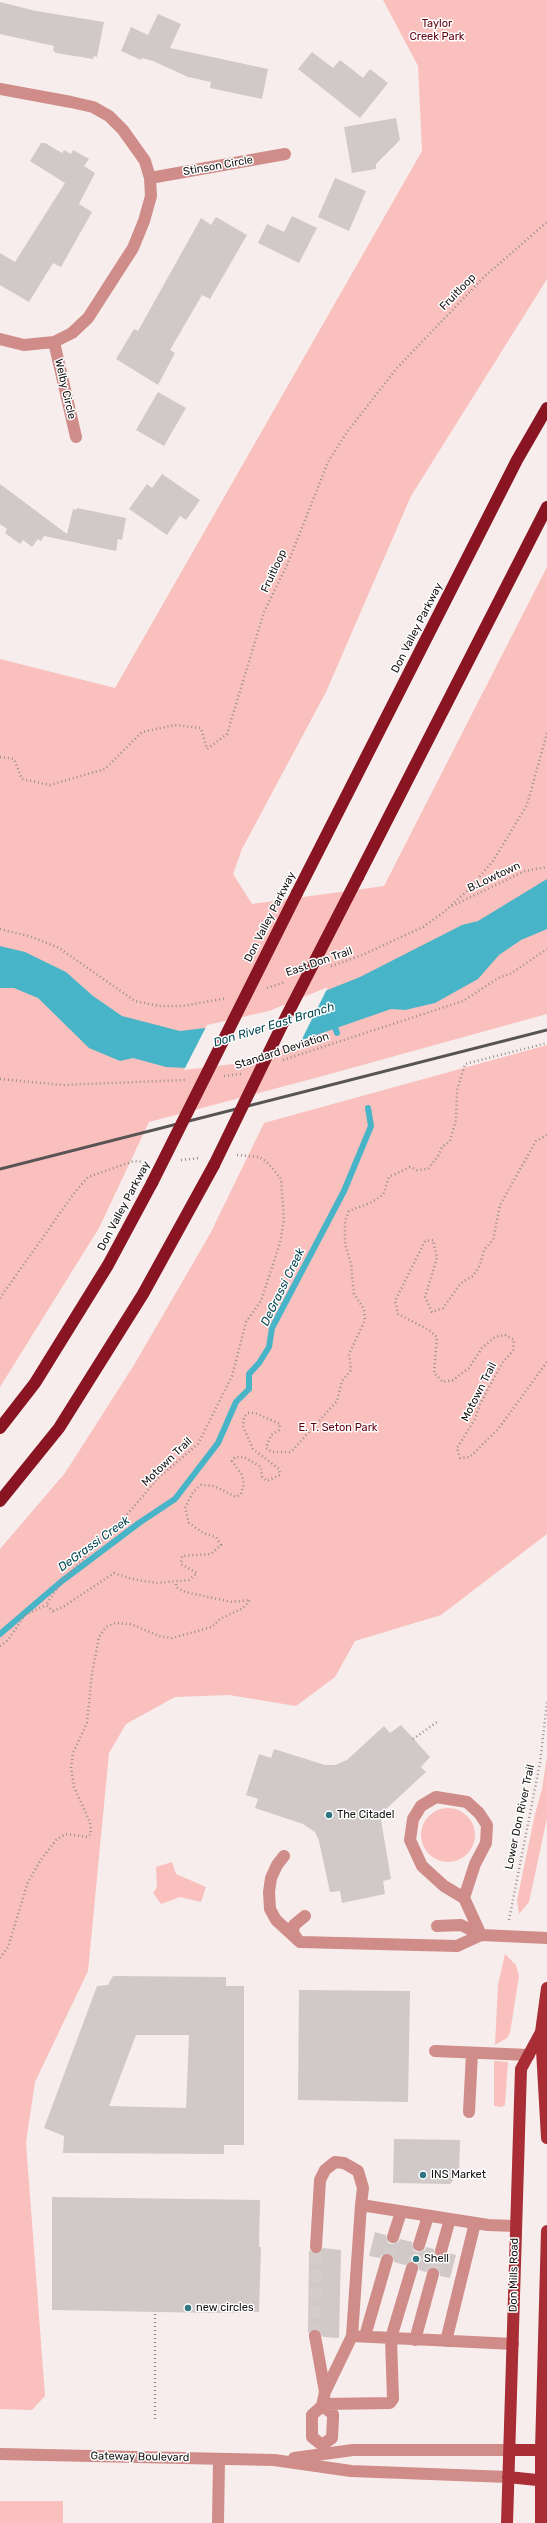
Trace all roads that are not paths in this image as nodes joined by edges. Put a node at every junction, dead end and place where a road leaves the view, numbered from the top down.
1 (0, 88) edge
2 (286, 154) dead end
3 (150, 178) junction
4 (0, 339) edge
5 (54, 342) junction
6 (547, 408) edge
7 (76, 437) dead end
8 (547, 507) edge
9 (0, 1428) edge
10 (0, 1501) edge
11 (284, 1856) dead end
12 (464, 1898) junction
13 (305, 1916) dead end
14 (437, 1926) dead end
15 (481, 1934) junction
16 (547, 1938) edge
17 (300, 1942) junction
18 (547, 1988) edge
19 (541, 2032) junction
20 (435, 2050) dead end
21 (472, 2053) junction
22 (529, 2055) junction
23 (469, 2112) dead end
24 (547, 2138) edge
25 (361, 2205) junction
26 (401, 2212) junction
27 (428, 2216) junction
28 (450, 2219) junction
29 (475, 2223) junction
30 (515, 2226) junction
31 (547, 2231) edge
32 (393, 2237) tunnel mouth
33 (419, 2245) tunnel mouth
34 (316, 2247) tunnel mouth
35 (441, 2251) tunnel mouth
36 (387, 2260) tunnel mouth
37 (412, 2268) tunnel mouth
38 (434, 2274) tunnel mouth
39 (315, 2336) tunnel mouth
40 (352, 2336) junction
41 (366, 2336) junction
42 (391, 2338) junction
43 (415, 2340) junction
44 (446, 2341) junction
45 (513, 2344) junction
46 (324, 2401) junction
47 (322, 2450) junction
48 (510, 2450) junction
49 (544, 2450) edge
50 (0, 2454) edge
51 (219, 2459) junction
52 (280, 2460) junction
53 (508, 2477) junction
54 (544, 2480) edge
55 (218, 2523) edge
56 (507, 2523) edge
57 (541, 2523) edge

1 - 3 street
2 - 3 street, Stinson Circle
3 - 5 street
4 - 5 street
5 - 7 street, Welby Circle
6 - 9 highway, Don Valley Parkway, bridge
8 - 10 highway, bridge
11 - 17 street
12 - 12 street
12 - 15 street
13 - 17 street
14 - 15 street
15 - 16 street
15 - 17 street
18 - 19 main road, Don Mills Road
19 - 22 main road, Don Mills Road
19 - 24 main road, Don Mills Road
20 - 21 street
21 - 22 street
21 - 23 street
22 - 30 main road, Don Mills Road
25 - 26 street
25 - 34 street
25 - 40 street
26 - 27 street
26 - 32 street
27 - 28 street
27 - 33 street
28 - 29 street
28 - 35 street
29 - 30 street
29 - 44 street
30 - 45 main road, Don Mills Road
31 - 49 main road
36 - 41 street
37 - 42 street
38 - 43 street
39 - 46 street
40 - 41 street
40 - 46 street
41 - 42 street
42 - 43 street
42 - 46 street
43 - 44 street
44 - 45 street
45 - 48 main road, Don Mills Road
46 - 47 street
46 - 47 street
47 - 48 street, Gateway Boulevard
47 - 52 street, Gateway Boulevard
48 - 49 main road
48 - 53 main road, Don Mills Road
49 - 54 main road
50 - 51 street, Gateway Boulevard
51 - 52 street, Gateway Boulevard
51 - 55 street
52 - 53 street, Gateway Boulevard
53 - 54 main road
53 - 56 main road, Don Mills Road
54 - 57 main road

